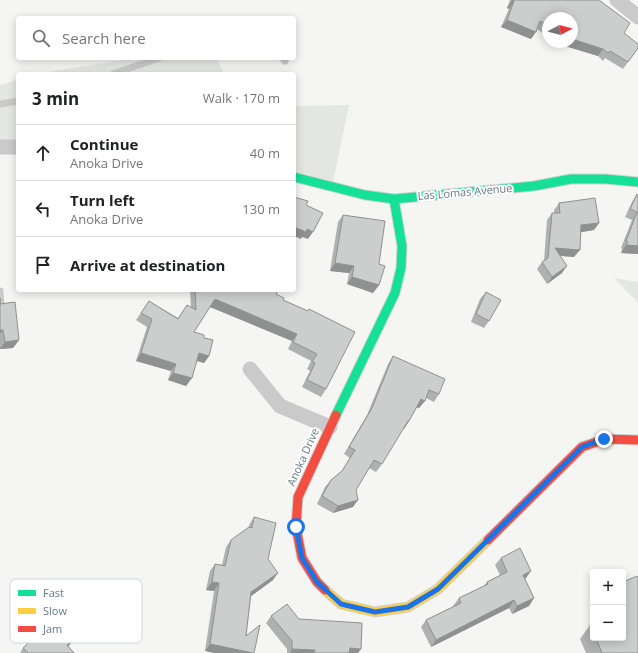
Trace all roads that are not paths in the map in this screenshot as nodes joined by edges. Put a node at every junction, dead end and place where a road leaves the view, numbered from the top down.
1 (617, 0) edge
2 (638, 17) edge
3 (153, 60) edge
4 (118, 72) edge
5 (16, 101) edge
6 (0, 104) edge
7 (0, 147) edge
8 (16, 147) edge
9 (296, 178) edge
10 (638, 182) edge
11 (394, 199) junction
12 (0, 291) edge
13 (1, 306) edge
14 (250, 369) dead end
15 (330, 427) junction
16 (638, 440) edge

1 - 2 street
3 - 4 lane
5 - 6 lane
7 - 8 street
9 - 11 street, Las Lomas Avenue
10 - 11 street, Las Lomas Avenue
11 - 15 street, Anoka Drive
12 - 13 lane
14 - 15 street
15 - 16 street, Anoka Drive

